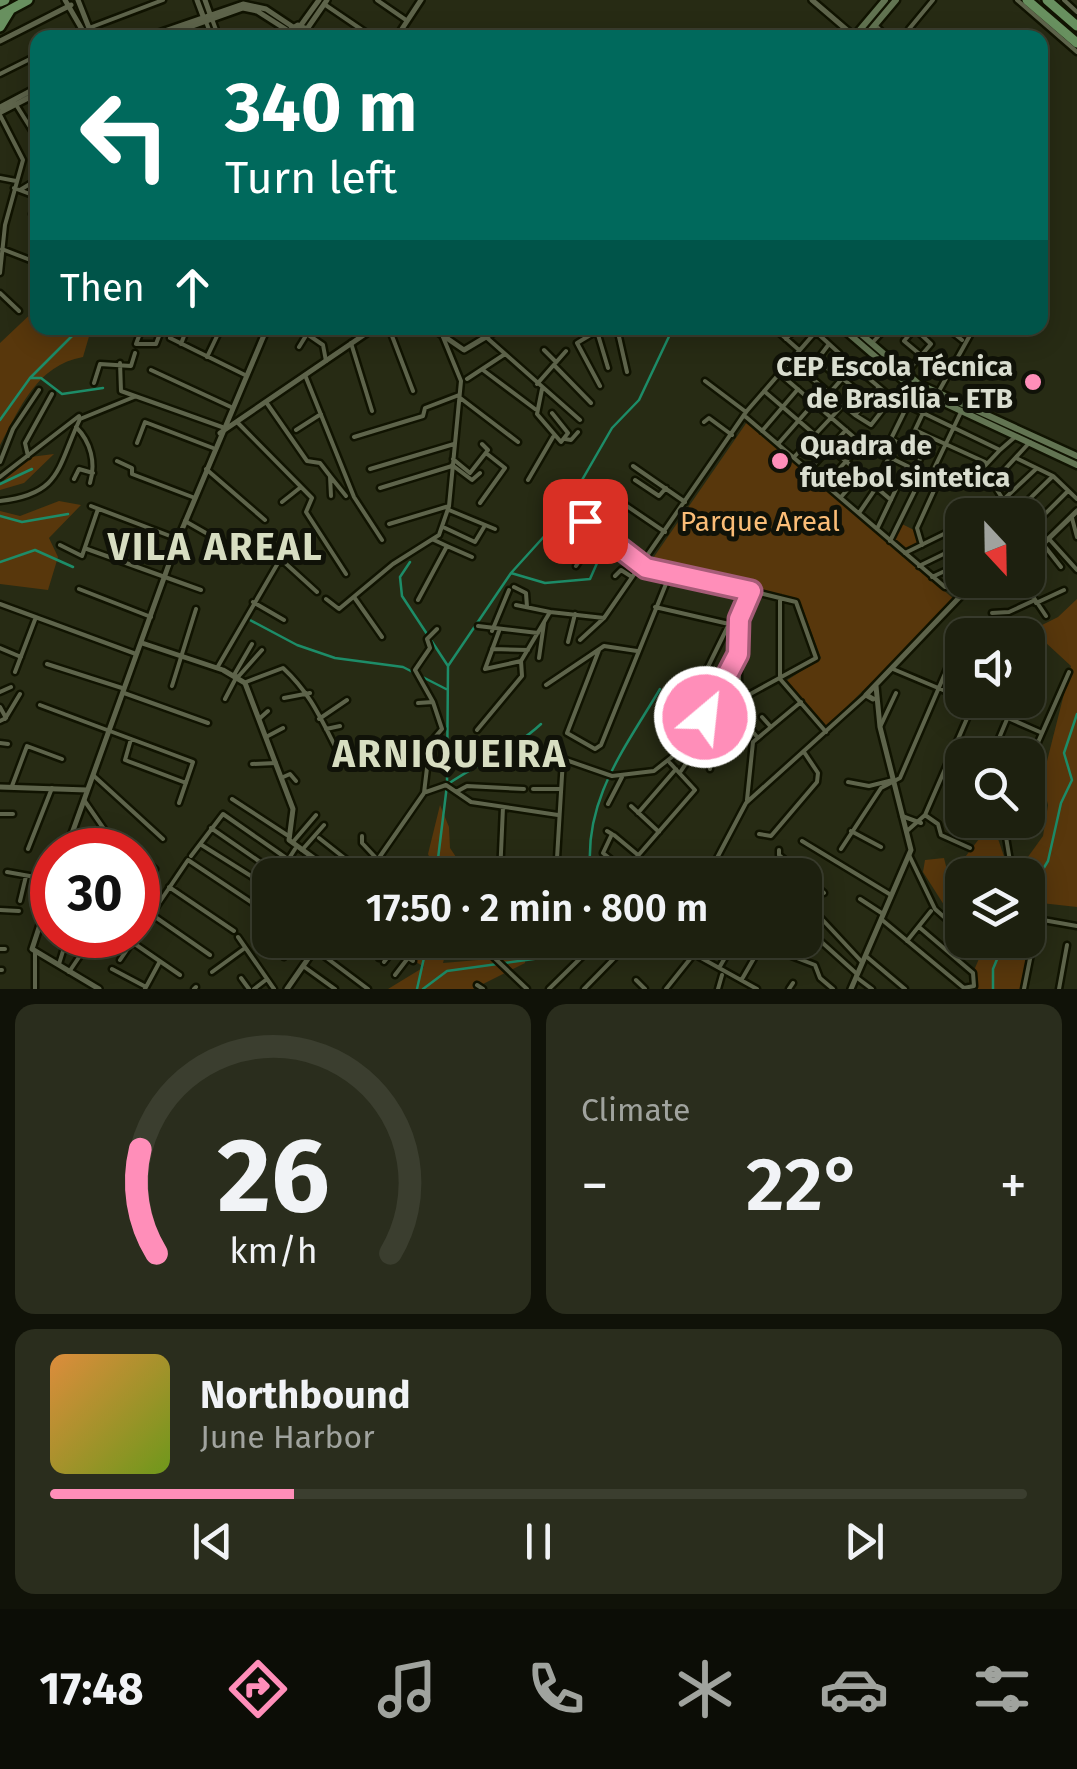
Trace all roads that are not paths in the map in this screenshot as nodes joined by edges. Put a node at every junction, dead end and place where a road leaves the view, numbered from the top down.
1 (163, 0) edge
2 (197, 0) edge
3 (204, 0) edge
4 (377, 0) edge
5 (420, 0) edge
6 (812, 0) edge
7 (886, 0) edge
8 (896, 0) edge
9 (933, 0) edge
10 (1016, 0) edge
11 (1027, 0) edge
12 (1047, 0) edge
13 (1064, 0) edge
14 (29, 1) edge
15 (80, 1) edge
16 (323, 1) edge
17 (5, 4) edge
18 (69, 4) edge
19 (1041, 12) junction
20 (0, 15) edge
21 (1076, 15) edge
22 (208, 19) junction
23 (407, 20) junction
24 (875, 25) junction
25 (0, 28) edge
26 (85, 30) edge
27 (87, 30) edge
28 (97, 30) edge
29 (171, 30) edge
30 (180, 30) edge
31 (210, 30) edge
32 (214, 30) edge
33 (288, 30) edge
34 (309, 30) edge
35 (363, 30) edge
36 (401, 30) edge
37 (845, 30) edge
38 (859, 30) edge
39 (871, 30) edge
40 (880, 30) edge
41 (909, 30) edge
42 (1064, 32) junction
43 (0, 41) edge
44 (1077, 42) edge
45 (1077, 52) edge
46 (30, 59) edge
47 (0, 74) edge
48 (30, 94) edge
49 (14, 103) junction
50 (0, 111) edge
51 (30, 128) edge
52 (0, 178) edge
53 (16, 181) junction
54 (30, 183) edge
55 (17, 189) junction
56 (30, 194) edge
57 (3, 224) edge
58 (2, 249) edge
59 (30, 260) edge
60 (0, 271) edge
61 (0, 293) edge
62 (19, 311) dead end
63 (139, 335) edge
64 (159, 335) edge
65 (185, 335) edge
66 (218, 335) edge
67 (264, 335) edge
68 (304, 335) edge
69 (311, 335) edge
70 (363, 335) edge
71 (392, 335) edge
72 (588, 335) edge
73 (598, 335) edge
74 (619, 335) edge
75 (782, 335) edge
76 (789, 335) edge
77 (813, 335) edge
78 (822, 335) edge
79 (852, 335) edge
80 (861, 335) edge
81 (883, 335) edge
82 (908, 335) edge
83 (922, 335) edge
84 (956, 335) edge
85 (968, 335) edge
86 (443, 336) joint
87 (486, 336) joint
88 (170, 338) dead end
89 (786, 338) junction
90 (963, 341) junction
91 (351, 343) junction
92 (182, 344) junction
93 (830, 344) junction
94 (299, 347) dead end
95 (464, 350) junction
96 (544, 350) dead end
97 (800, 350) junction
98 (566, 351) dead end
99 (877, 352) junction
100 (135, 353) dead end
101 (505, 354) junction
102 (922, 356) junction
103 (207, 357) junction
104 (448, 358) junction
105 (791, 360) junction
106 (817, 360) junction
107 (326, 361) junction
108 (120, 363) junction
109 (555, 363) junction
110 (608, 368) dead end
111 (827, 368) junction
112 (151, 370) dead end
113 (483, 370) junction
114 (627, 372) dead end
115 (806, 373) junction
116 (780, 374) junction
117 (906, 374) junction
118 (246, 375) junction
119 (305, 375) junction
120 (468, 378) dead end
121 (841, 379) junction
122 (706, 381) dead end
123 (94, 383) dead end
124 (537, 384) junction
125 (600, 386) dead end
126 (879, 387) junction
127 (542, 389) junction
128 (798, 389) junction
129 (916, 389) junction
130 (38, 390) dead end
131 (855, 390) junction
132 (413, 391) dead end
133 (940, 391) junction
134 (764, 392) junction
135 (829, 393) junction
136 (52, 394) dead end
137 (134, 396) junction
138 (459, 396) junction
139 (892, 398) junction
140 (868, 400) junction
141 (266, 402) junction
142 (591, 403) dead end
143 (816, 404) junction
144 (842, 405) junction
145 (907, 406) junction
146 (231, 407) junction
147 (783, 407) junction
148 (536, 410) junction
149 (962, 410) junction
150 (372, 411) dead end
151 (552, 413) dead end
152 (923, 413) junction
153 (321, 414) junction
154 (746, 414) junction
155 (84, 415) junction
156 (855, 415) junction
157 (831, 417) junction
158 (580, 420) dead end
159 (798, 421) junction
160 (993, 421) junction
161 (237, 422) junction
162 (704, 422) dead end
163 (76, 427) junction
164 (1006, 427) junction
165 (223, 428) junction
166 (953, 428) junction
167 (296, 430) dead end
168 (846, 430) junction
169 (915, 430) junction
170 (578, 432) dead end
171 (762, 432) junction
172 (814, 434) junction
173 (732, 435) junction
174 (354, 436) dead end
175 (554, 436) junction
176 (1016, 436) junction
177 (930, 437) junction
178 (565, 439) junction
179 (892, 439) junction
180 (518, 442) dead end
181 (1030, 442) junction
182 (137, 443) dead end
183 (454, 444) junction
184 (482, 444) dead end
185 (778, 444) junction
186 (862, 444) junction
187 (946, 444) junction
188 (907, 447) junction
189 (214, 448) junction
190 (830, 448) junction
191 (1000, 450) junction
192 (486, 453) junction
193 (922, 454) junction
194 (28, 456) junction
195 (886, 456) junction
196 (1077, 456) edge
197 (793, 458) junction
198 (1018, 458) junction
199 (0, 462) edge
200 (117, 462) dead end
201 (846, 462) junction
202 (453, 463) junction
203 (987, 463) junction
204 (1077, 465) edge
205 (633, 466) dead end
206 (907, 466) junction
207 (1037, 468) junction
208 (206, 469) junction
209 (370, 470) dead end
210 (915, 470) junction
211 (808, 472) junction
212 (93, 473) junction
213 (480, 473) dead end
214 (861, 474) junction
215 (923, 474) junction
216 (330, 476) junction
217 (1054, 476) junction
218 (930, 477) junction
219 (0, 478) edge
220 (74, 478) dead end
221 (528, 480) dead end
222 (635, 480) dead end
223 (992, 483) junction
224 (90, 484) dead end
225 (824, 484) junction
226 (596, 485) dead end
227 (301, 487) junction
228 (876, 487) junction
229 (380, 488) dead end
230 (666, 488) junction
231 (1068, 491) junction
232 (331, 496) dead end
233 (346, 496) dead end
234 (195, 498) junction
235 (840, 498) junction
236 (1002, 498) edge
237 (1009, 498) edge
238 (1032, 498) edge
239 (1077, 499) edge
240 (891, 500) junction
241 (0, 501) edge
242 (282, 502) dead end
243 (685, 502) junction
244 (480, 503) dead end
245 (91, 506) dead end
246 (448, 508) junction
247 (98, 509) junction
248 (1045, 513) edge
249 (858, 514) junction
250 (1074, 514) edge
251 (265, 520) dead end
252 (185, 521) junction
253 (585, 521) dead end
254 (389, 524) dead end
255 (443, 527) junction
256 (484, 527) dead end
257 (495, 529) dead end
258 (600, 530) junction
259 (877, 530) junction
260 (665, 532) junction
261 (945, 535) edge
262 (1077, 537) edge
263 (178, 539) junction
264 (382, 540) dead end
265 (434, 540) junction
266 (890, 541) junction
267 (1045, 541) edge
268 (60, 545) dead end
269 (227, 545) dead end
270 (922, 545) junction
271 (1045, 545) edge
272 (447, 546) junction
273 (1045, 546) edge
274 (87, 549) dead end
275 (905, 553) junction
276 (945, 553) edge
277 (472, 556) dead end
278 (645, 564) junction
279 (576, 566) dead end
280 (919, 566) junction
281 (1061, 567) dead end
282 (1077, 570) edge
283 (945, 571) edge
284 (346, 574) dead end
285 (670, 574) junction
286 (615, 576) dead end
287 (632, 576) junction
288 (932, 577) junction
289 (164, 578) junction
290 (945, 586) edge
291 (79, 589) dead end
292 (201, 590) dead end
293 (1064, 590) dead end
294 (751, 591) junction
295 (317, 592) dead end
296 (354, 597) junction
297 (780, 598) junction
298 (957, 598) edge
299 (1033, 598) edge
300 (326, 600) dead end
301 (418, 600) dead end
302 (253, 602) junction
303 (1036, 602) junction
304 (0, 604) edge
305 (516, 605) dead end
306 (526, 607) junction
307 (655, 607) junction
308 (196, 610) dead end
309 (550, 612) junction
310 (992, 613) dead end
311 (575, 614) junction
312 (151, 616) junction
313 (1046, 616) dead end
314 (36, 617) junction
315 (604, 618) junction
316 (284, 620) dead end
317 (544, 623) junction
318 (478, 626) dead end
319 (437, 629) dead end
320 (496, 631) junction
321 (538, 633) junction
322 (382, 636) dead end
323 (580, 640) dead end
324 (568, 642) dead end
325 (142, 644) junction
326 (252, 644) dead end
327 (0, 648) edge
328 (490, 648) junction
329 (262, 650) dead end
330 (528, 650) junction
331 (599, 650) junction
332 (636, 651) junction
333 (738, 654) junction
334 (138, 655) junction
335 (21, 657) junction
336 (182, 657) junction
337 (540, 658) dead end
338 (521, 661) junction
339 (46, 664) dead end
340 (217, 668) junction
341 (893, 668) junction
342 (15, 672) dead end
343 (945, 672) edge
344 (1069, 672) dead end
345 (236, 676) junction
346 (781, 678) junction
347 (245, 682) junction
348 (546, 685) dead end
349 (172, 686) dead end
350 (876, 686) junction
351 (10, 688) dead end
352 (938, 688) junction
353 (125, 691) junction
354 (945, 691) edge
355 (0, 692) edge
356 (310, 692) junction
357 (739, 692) dead end
358 (20, 694) dead end
359 (896, 694) dead end
360 (866, 695) junction
361 (284, 698) dead end
362 (225, 699) dead end
363 (347, 700) dead end
364 (875, 701) junction
365 (433, 702) junction
366 (800, 702) junction
367 (418, 703) dead end
368 (40, 705) dead end
369 (0, 707) edge
370 (732, 707) dead end
371 (268, 711) dead end
372 (705, 717) dead end
373 (762, 717) dead end
374 (319, 718) junction
375 (1010, 718) edge
376 (259, 719) junction
377 (3, 720) edge
378 (208, 724) dead end
379 (671, 724) dead end
380 (340, 726) dead end
381 (771, 727) junction
382 (880, 727) junction
383 (283, 728) dead end
384 (326, 729) junction
385 (477, 730) dead end
386 (110, 732) junction
387 (826, 732) junction
388 (1041, 732) junction
389 (702, 733) junction
390 (266, 737) junction
391 (758, 738) junction
392 (1039, 738) edge
393 (131, 739) junction
394 (0, 744) edge
395 (8, 744) dead end
396 (336, 750) dead end
397 (804, 752) junction
398 (62, 759) dead end
399 (689, 759) dead end
400 (276, 762) junction
401 (668, 762) junction
402 (252, 764) dead end
403 (945, 768) edge
404 (710, 769) dead end
405 (678, 771) junction
406 (622, 775) junction
407 (94, 776) junction
408 (281, 778) junction
409 (296, 782) dead end
410 (848, 782) dead end
411 (893, 782) junction
412 (186, 783) junction
413 (0, 787) edge
414 (12, 787) junction
415 (52, 788) junction
416 (524, 789) dead end
417 (534, 789) dead end
418 (560, 789) junction
419 (88, 790) junction
420 (454, 790) junction
421 (424, 793) junction
422 (232, 799) dead end
423 (84, 800) junction
424 (179, 803) dead end
425 (746, 803) junction
426 (608, 804) dead end
427 (631, 806) dead end
428 (503, 807) junction
429 (638, 812) junction
430 (0, 814) edge
431 (13, 814) dead end
432 (316, 815) dead end
433 (926, 815) junction
434 (558, 816) junction
435 (902, 816) junction
436 (921, 823) junction
437 (324, 825) dead end
438 (74, 828) edge
439 (103, 828) edge
440 (211, 828) junction
441 (905, 829) junction
442 (608, 831) dead end
443 (851, 831) junction
444 (658, 832) junction
445 (759, 834) dead end
446 (614, 835) dead end
447 (362, 836) dead end
448 (320, 838) dead end
449 (163, 839) dead end
450 (291, 841) junction
451 (802, 841) dead end
452 (200, 844) junction
453 (881, 847) dead end
454 (841, 848) dead end
455 (970, 848) dead end
456 (28, 850) dead end
457 (779, 850) dead end
458 (909, 855) junction
459 (638, 856) joint
460 (190, 858) junction
461 (254, 858) edge
462 (286, 858) edge
463 (289, 858) edge
464 (312, 858) edge
465 (345, 858) edge
466 (376, 858) edge
467 (379, 858) edge
468 (501, 858) edge
469 (557, 858) edge
470 (610, 858) edge
471 (717, 858) edge
472 (782, 858) edge
473 (6, 872) dead end
474 (26, 876) junction
475 (30, 877) edge
476 (252, 877) edge
477 (169, 887) junction
478 (891, 895) junction
479 (860, 899) dead end
480 (160, 900) edge
481 (20, 901) dead end
482 (252, 902) edge
483 (0, 910) edge
484 (931, 911) dead end
485 (19, 912) dead end
486 (882, 917) junction
487 (822, 918) edge
488 (945, 918) edge
489 (160, 920) edge
490 (1045, 920) edge
491 (919, 926) junction
492 (1077, 926) edge
493 (907, 941) junction
494 (822, 943) edge
495 (1067, 945) dead end
496 (246, 948) junction
497 (210, 954) dead end
498 (34, 958) edge
499 (44, 958) edge
500 (61, 958) edge
501 (78, 958) edge
502 (156, 958) edge
503 (309, 958) edge
504 (327, 958) edge
505 (409, 958) edge
506 (494, 958) edge
507 (581, 958) edge
508 (615, 958) edge
509 (691, 958) edge
510 (701, 958) edge
511 (725, 958) edge
512 (754, 958) edge
513 (796, 958) edge
514 (1030, 958) edge
515 (864, 959) junction
516 (160, 961) junction
517 (58, 966) junction
518 (303, 966) junction
519 (719, 968) junction
520 (112, 969) dead end
521 (69, 972) junction
522 (212, 972) dead end
523 (180, 975) dead end
524 (395, 975) dead end
525 (722, 975) dead end
526 (857, 975) junction
527 (80, 978) junction
528 (241, 978) dead end
529 (267, 980) junction
530 (636, 980) dead end
531 (741, 980) junction
532 (793, 983) dead end
533 (477, 985) dead end
534 (145, 988) edge
535 (586, 988) edge
536 (964, 988) edge
537 (35, 989) edge
538 (77, 989) edge
539 (99, 989) edge
540 (251, 989) edge
541 (274, 989) edge
542 (287, 989) edge
543 (335, 989) edge
544 (368, 989) edge
545 (484, 989) edge
546 (527, 989) edge
547 (550, 989) edge
548 (645, 989) edge
549 (666, 989) edge
550 (718, 989) edge
551 (757, 989) edge
552 (788, 989) edge
553 (833, 989) edge
554 (851, 989) edge
555 (872, 989) edge
556 (906, 989) edge
557 (1024, 989) edge
558 (1059, 989) edge

1 - 28 street
2 - 22 street
3 - 22 street
4 - 23 street
5 - 23 street
6 - 37 street
7 - 38 main road
8 - 24 main road
9 - 41 street
10 - 45 street
11 - 19 highway
12 - 19 highway
12 - 21 highway
13 - 21 street
14 - 17 highway
15 - 18 street
15 - 27 street
16 - 34 street
16 - 35 street
17 - 20 highway
17 - 25 highway
18 - 26 street
18 - 43 street
19 - 42 highway
21 - 42 highway
22 - 29 street
22 - 30 street
22 - 31 street
22 - 32 street
22 - 33 street
23 - 36 street
24 - 39 main road
24 - 40 street
42 - 44 highway
46 - 47 street
48 - 49 street
49 - 50 street
49 - 51 street
50 - 53 street
52 - 53 street
53 - 55 street
54 - 55 street
55 - 56 street
55 - 57 street
57 - 58 street
58 - 59 street
58 - 60 street
61 - 62 street
63 - 64 street
65 - 92 street
66 - 103 street
67 - 118 street
68 - 94 street
69 - 107 street
70 - 91 street
71 - 132 street
72 - 125 street
73 - 110 street
74 - 114 street
75 - 89 street
76 - 89 street
77 - 97 street
78 - 93 street
79 - 99 main road
80 - 99 main road
81 - 99 street
82 - 102 street
83 - 102 street
84 - 90 street
85 - 90 street
86 - 95 street
86 - 104 street
87 - 95 street
87 - 101 street
88 - 92 street
89 - 97 street
90 - 133 street
91 - 107 street
91 - 150 street
92 - 103 street
93 - 106 street
93 - 111 street
95 - 104 street
96 - 109 street
97 - 105 street
98 - 109 street
99 - 117 main road
99 - 129 main road
100 - 108 street
101 - 113 street
101 - 124 street
102 - 117 street
103 - 118 street
104 - 138 street
105 - 115 street
105 - 116 street
106 - 111 street
106 - 115 street
107 - 119 street
108 - 123 street
108 - 137 street
109 - 124 street
109 - 142 street
111 - 121 street
112 - 146 street
113 - 120 street
113 - 148 street
115 - 135 street
116 - 128 street
116 - 134 street
117 - 133 main road
118 - 146 street
119 - 141 street
119 - 153 street
121 - 126 street
121 - 131 street
121 - 135 street
122 - 154 street
124 - 127 street
126 - 139 street
126 - 140 street
127 - 148 street
127 - 158 street
128 - 143 street
128 - 147 street
129 - 145 street
129 - 149 main road
130 - 199 street
131 - 140 street
131 - 144 street
133 - 160 main road
134 - 147 street
134 - 154 street
135 - 143 street
136 - 194 street
137 - 155 street
137 - 165 street
138 - 174 street
138 - 180 street
138 - 183 street
139 - 145 street
139 - 156 street
140 - 156 street
141 - 161 street
141 - 216 street
143 - 157 street
143 - 159 street
144 - 156 street
144 - 157 street
145 - 152 street
145 - 179 street
146 - 165 street
147 - 159 street
147 - 171 street
148 - 175 street
149 - 160 main road
149 - 166 street
151 - 178 street
152 - 166 street
152 - 169 street
153 - 167 street
153 - 264 street
154 - 171 street
154 - 173 street
155 - 163 street
155 - 194 street
157 - 168 street
157 - 172 street
159 - 172 street
159 - 185 street
160 - 164 main road
161 - 165 street
161 - 227 street
162 - 173 street
163 - 212 street
163 - 241 street
164 - 176 main road
164 - 196 main road
165 - 189 street
166 - 187 street
166 - 191 street
168 - 186 street
168 - 190 street
169 - 177 street
169 - 188 street
170 - 178 street
171 - 185 street
172 - 190 street
172 - 197 street
173 - 243 street
175 - 178 street
175 - 221 street
176 - 181 main road
176 - 191 street
177 - 187 street
177 - 193 street
179 - 188 street
179 - 195 street
181 - 198 street
181 - 204 main road
182 - 189 street
183 - 202 street
183 - 209 street
184 - 192 street
185 - 197 street
186 - 195 street
186 - 201 street
187 - 203 street
187 - 218 street
188 - 193 street
189 - 208 street
190 - 201 street
190 - 211 street
191 - 203 street
192 - 202 street
192 - 244 street
193 - 210 street
194 - 219 street
195 - 206 street
195 - 228 street
197 - 211 street
198 - 207 street
198 - 223 street
200 - 234 street
201 - 214 street
201 - 225 street
202 - 213 street
202 - 229 street
202 - 246 street
203 - 223 street
205 - 230 street
206 - 210 street
206 - 240 street
207 - 217 street
207 - 237 street
208 - 234 street
208 - 251 street
210 - 215 street
211 - 225 street
212 - 220 street
212 - 224 street
214 - 228 street
214 - 235 street
215 - 218 street
215 - 266 street
216 - 232 street
216 - 233 street
217 - 231 street
217 - 238 street
218 - 270 street
222 - 230 street
223 - 236 street
225 - 235 street
226 - 260 street
227 - 242 street
227 - 284 street
228 - 240 street
228 - 249 street
230 - 243 street
231 - 239 street
231 - 248 street
234 - 252 street
235 - 249 street
240 - 259 street
243 - 260 street
245 - 247 street
246 - 254 street
246 - 255 street
246 - 257 street
247 - 263 street
247 - 268 street
249 - 259 street
250 - 262 street
250 - 267 street
252 - 263 street
252 - 269 street
253 - 258 street
255 - 256 street
255 - 265 street
258 - 278 street
258 - 279 street
259 - 266 street
260 - 278 street
261 - 270 street
263 - 289 street
265 - 272 street
265 - 296 street
266 - 275 street
270 - 275 street
271 - 282 street
272 - 277 street
272 - 301 street
273 - 281 street
274 - 289 street
275 - 280 street
276 - 280 street
278 - 285 street
278 - 287 street
280 - 288 street
283 - 288 street
285 - 294 street
285 - 307 street
286 - 287 street
287 - 315 street
288 - 290 street
289 - 292 street
289 - 312 street
291 - 312 street
293 - 303 street
294 - 297 street
294 - 333 street
295 - 302 street
296 - 300 street
296 - 322 street
297 - 346 street
297 - 346 street
298 - 341 street
299 - 303 street
302 - 316 street
302 - 340 street
303 - 310 street
303 - 313 street
304 - 314 street
305 - 306 street
306 - 309 street
306 - 320 street
307 - 332 street
307 - 379 street
308 - 336 street
309 - 311 street
309 - 317 street
311 - 315 street
311 - 324 street
312 - 325 street
314 - 334 street
314 - 335 street
315 - 323 street
317 - 321 street
317 - 337 street
318 - 320 street
319 - 365 street
320 - 321 street
320 - 328 street
321 - 330 street
325 - 334 street
325 - 336 street
326 - 345 street
327 - 335 street
328 - 330 street
328 - 338 street
329 - 345 street
330 - 338 street
331 - 332 street
331 - 332 street
331 - 348 street
333 - 357 street
333 - 372 street
334 - 353 street
335 - 342 street
336 - 340 street
336 - 349 street
338 - 385 street
339 - 353 street
340 - 345 street
341 - 350 street
341 - 352 street
343 - 352 street
344 - 388 street
345 - 347 street
345 - 362 street
346 - 366 street
346 - 389 street
347 - 356 street
347 - 376 street
350 - 360 street
350 - 364 street
351 - 355 street
352 - 354 street
352 - 411 street
353 - 378 street
353 - 386 street
356 - 361 street
356 - 374 street
358 - 377 street
359 - 382 street
360 - 364 street
360 - 387 street
363 - 374 street
364 - 382 street
365 - 367 street
365 - 421 street
366 - 381 street
366 - 387 street
368 - 386 street
369 - 377 street
370 - 391 street
371 - 376 street
373 - 381 street
374 - 384 street
375 - 388 street
376 - 390 street
380 - 384 street
381 - 391 street
382 - 411 street
383 - 390 street
384 - 396 street
386 - 393 street
386 - 407 street
387 - 397 street
388 - 392 street
389 - 401 street
389 - 404 street
390 - 400 street
391 - 425 street
393 - 412 street
393 - 412 street
394 - 395 street
397 - 425 street
397 - 445 street
398 - 414 street
399 - 405 street
400 - 402 street
400 - 408 street
401 - 405 street
401 - 406 street
403 - 433 street
405 - 429 street
405 - 444 street
406 - 418 street
406 - 426 street
407 - 419 street
407 - 449 street
408 - 409 street
408 - 450 street
410 - 411 street
411 - 435 street
411 - 443 street
412 - 424 street
413 - 414 street
414 - 415 street
415 - 419 street
415 - 456 street
416 - 420 street
417 - 418 street
418 - 434 street
419 - 423 street
420 - 421 street
420 - 428 street
421 - 467 street
422 - 450 street
423 - 438 street
423 - 439 street
425 - 471 street
427 - 429 street
428 - 434 street
428 - 468 street
429 - 444 street
430 - 431 street
432 - 450 street
433 - 436 street
433 - 455 street
434 - 469 street
435 - 436 street
435 - 441 street
436 - 441 street
437 - 450 street
440 - 452 street
440 - 461 street
440 - 462 street
441 - 458 street
442 - 470 street
443 - 453 street
443 - 454 street
444 - 459 street
446 - 459 street
447 - 466 street
448 - 465 street
450 - 463 street
450 - 464 street
451 - 478 street
452 - 460 street
452 - 476 street
457 - 472 street
458 - 478 street
458 - 488 street
460 - 477 street
460 - 482 street
473 - 474 street
474 - 475 street
474 - 481 street
477 - 480 street
477 - 496 street
478 - 486 street
479 - 486 street
483 - 485 street
484 - 491 street
486 - 493 street
486 - 515 street
487 - 515 street
489 - 497 street
490 - 492 street
491 - 493 street
491 - 536 street
493 - 536 street
494 - 526 street
495 - 558 street
496 - 522 street
496 - 529 street
498 - 537 street
499 - 517 street
500 - 517 street
501 - 521 street
502 - 516 street
503 - 518 street
504 - 544 street
505 - 524 street
506 - 546 street
507 - 547 street
508 - 535 street
509 - 549 street
510 - 519 street
511 - 519 street
512 - 531 street
513 - 553 street
514 - 557 street
515 - 526 street
515 - 556 street
516 - 523 street
516 - 534 street
517 - 521 street
518 - 542 street
518 - 543 street
519 - 531 street
520 - 534 street
521 - 527 street
525 - 550 street
526 - 554 street
526 - 555 street
527 - 538 street
527 - 539 street
528 - 540 street
529 - 540 street
529 - 541 street
530 - 548 street
531 - 551 street
532 - 552 street
533 - 545 street

